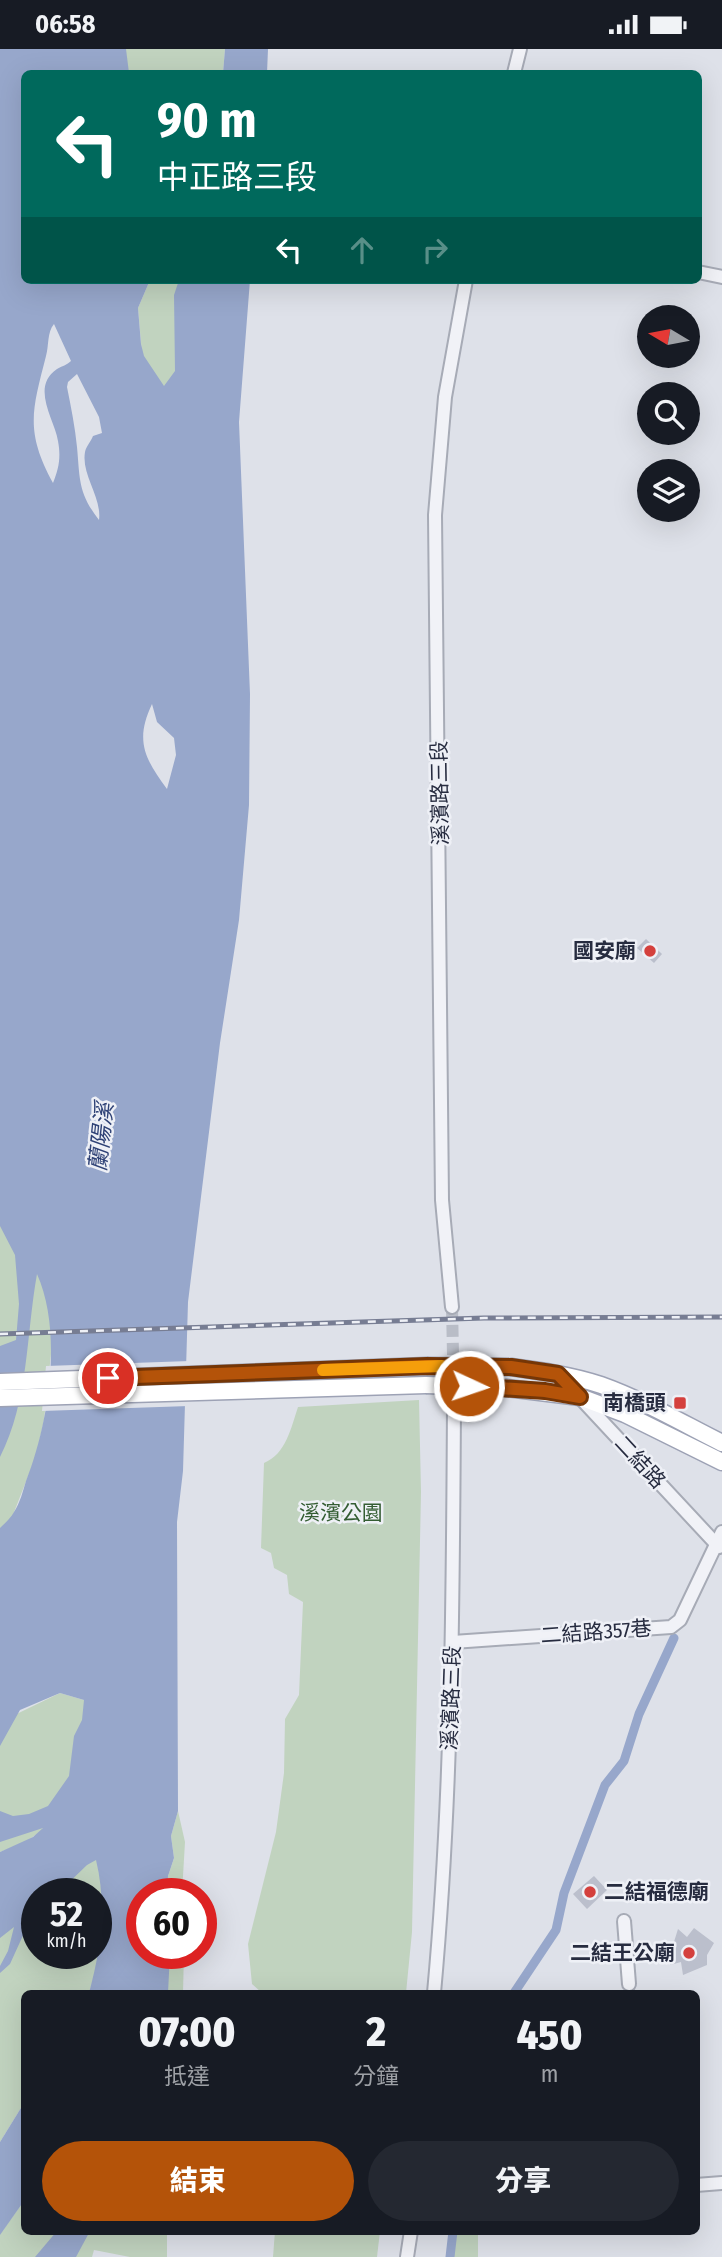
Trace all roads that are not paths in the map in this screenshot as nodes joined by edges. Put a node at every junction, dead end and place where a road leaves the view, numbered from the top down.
1 (520, 49) edge
2 (515, 70) edge
3 (702, 273) edge
4 (722, 277) edge
5 (465, 284) edge
6 (452, 1307) tunnel mouth
7 (558, 1374) junction
8 (0, 1381) edge
9 (580, 1397) junction
10 (0, 1398) edge
11 (454, 1402) tunnel mouth
12 (722, 1443) edge
13 (722, 1462) edge
14 (720, 1542) edge
15 (453, 1642) junction
16 (624, 1921) dead end
17 (629, 1984) dead end
18 (434, 1990) edge
19 (722, 2183) edge
20 (700, 2185) edge
21 (410, 2235) edge
22 (407, 2257) edge

1 - 2 street
3 - 4 street
5 - 6 street, 溪濱路三段
7 - 8 main road, bridge
7 - 9 street, 二結路
7 - 12 main road
9 - 10 main road, bridge
9 - 13 main road
9 - 14 street, 二結路
11 - 15 street, 溪濱路三段
14 - 15 street, 二結路357巷
15 - 18 street, 溪濱路三段
16 - 17 street
19 - 20 street
21 - 22 street

